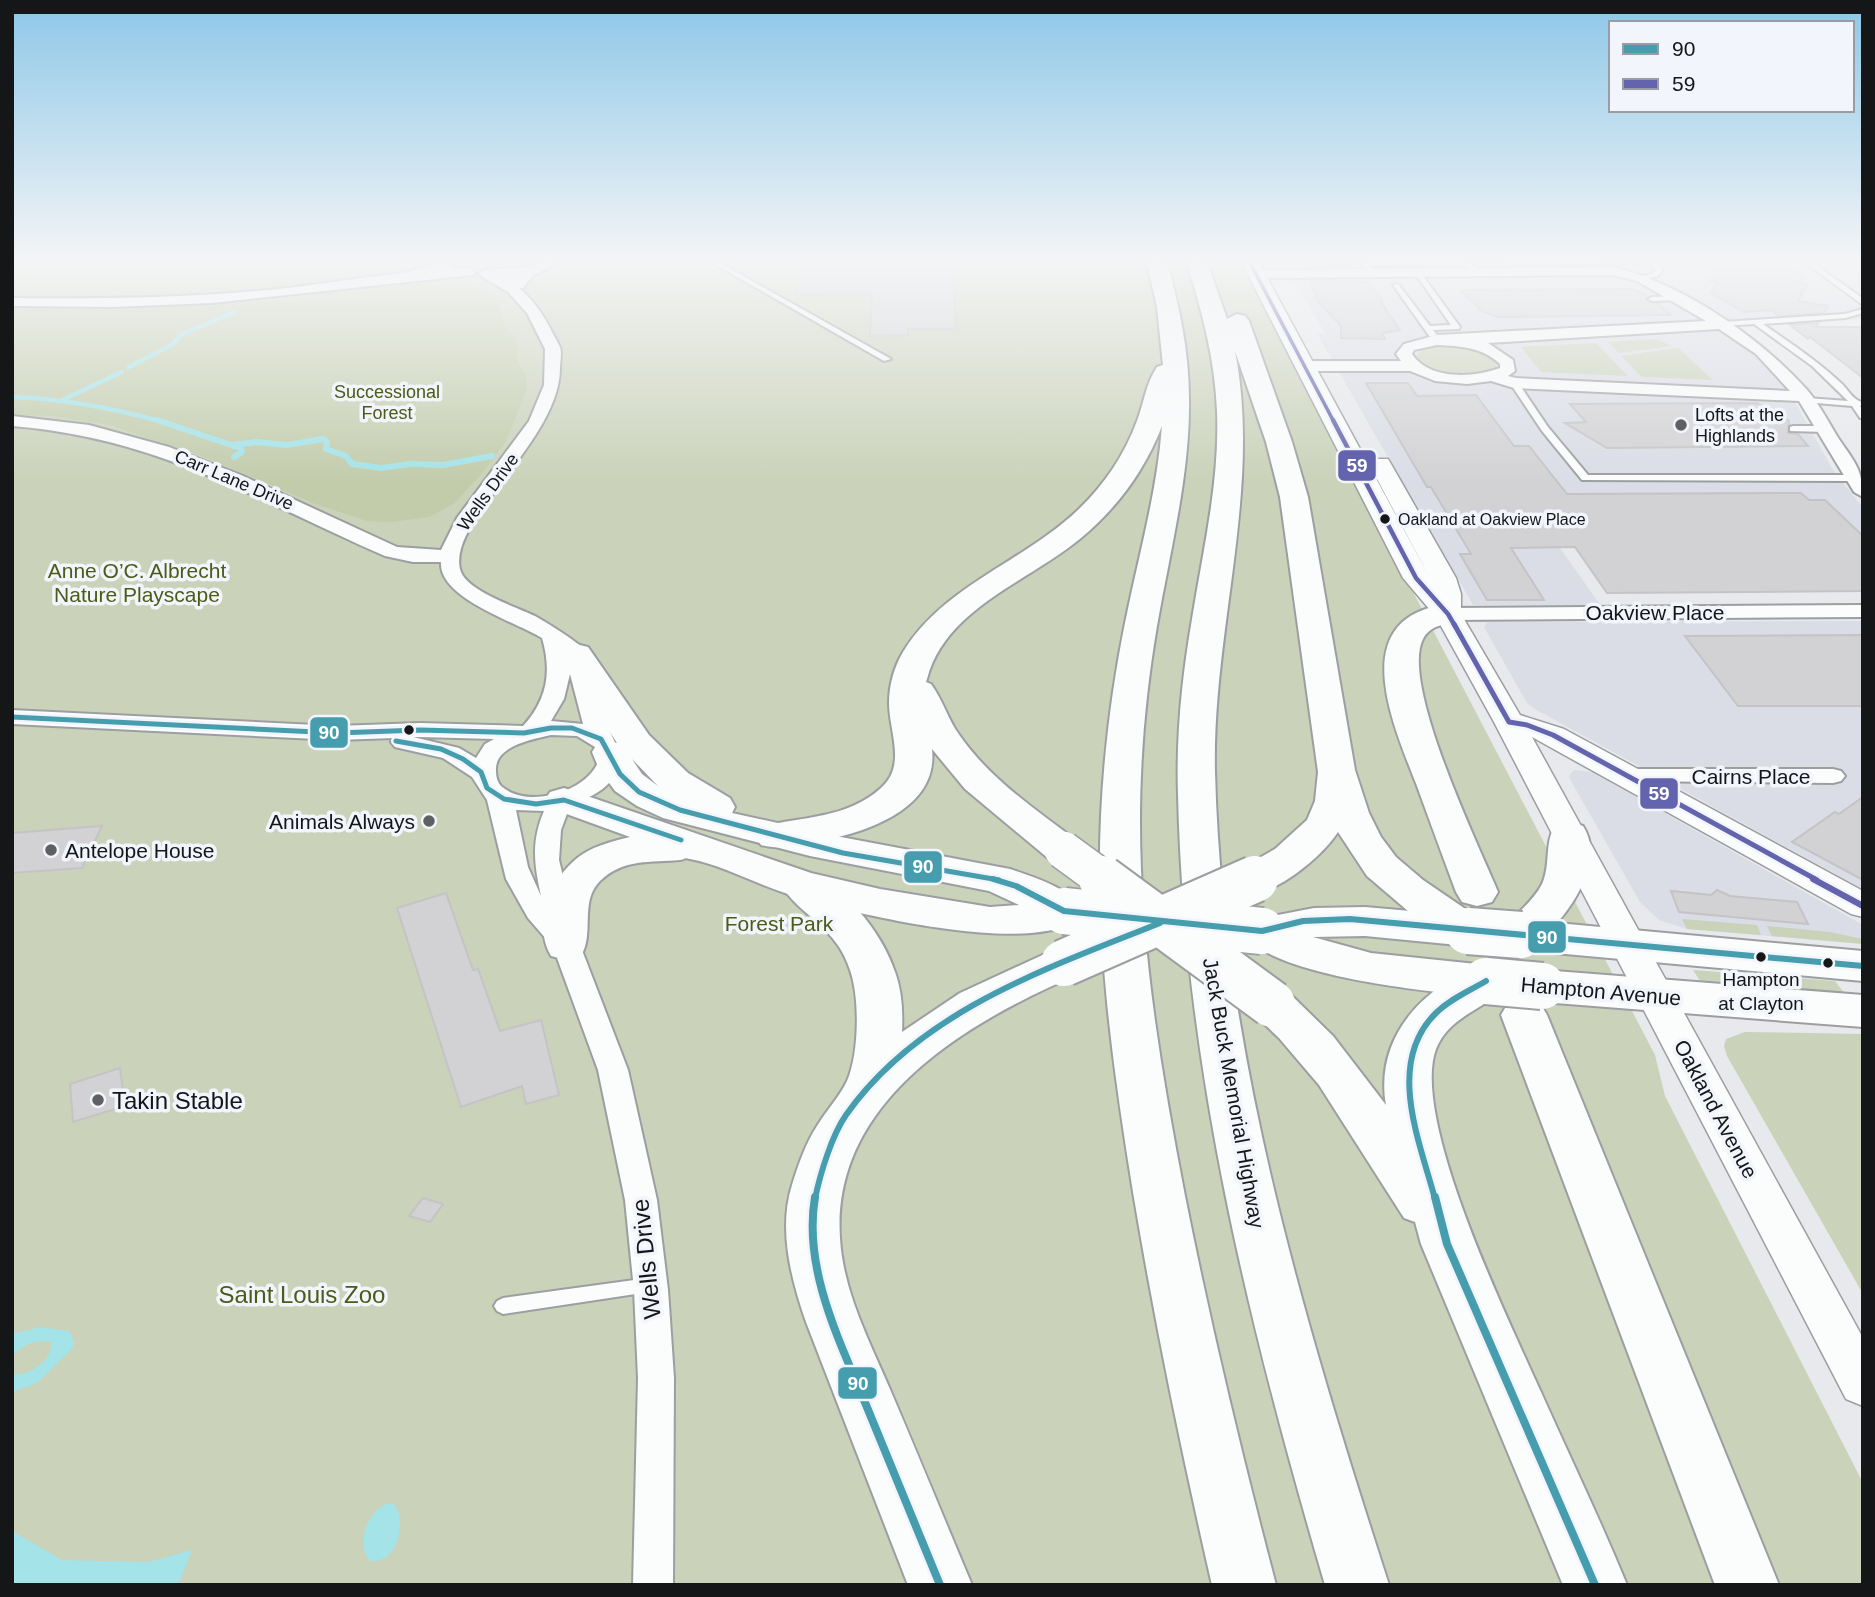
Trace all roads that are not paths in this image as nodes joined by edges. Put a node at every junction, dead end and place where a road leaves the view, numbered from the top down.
1 (547, 334) edge
2 (842, 334) edge
3 (1174, 334) edge
4 (1220, 334) edge
5 (1242, 334) edge
6 (1298, 334) edge
7 (1433, 334) joint
8 (1572, 334) edge
9 (1736, 334) edge
10 (1772, 334) edge
11 (1455, 341) junction
12 (1177, 356) junction
13 (887, 359) dead end
14 (1312, 360) junction
15 (1408, 360) junction
16 (1496, 377) junction
17 (1514, 383) junction
18 (1806, 398) junction
19 (1859, 404) edge
20 (1863, 416) edge
21 (12, 421) edge
22 (1793, 429) dead end
23 (1824, 429) junction
24 (1853, 478) junction
25 (1863, 492) edge
26 (448, 556) junction
27 (1863, 611) edge
28 (1448, 614) junction
29 (564, 646) junction
30 (914, 669) junction
31 (12, 717) edge
32 (1509, 722) junction
33 (528, 732) junction
34 (337, 733) junction
35 (605, 746) junction
36 (1336, 771) junction
37 (481, 772) junction
38 (1627, 776) junction
39 (1833, 776) dead end
40 (498, 797) junction
41 (561, 800) junction
42 (1569, 835) junction
43 (775, 836) junction
44 (713, 851) junction
45 (801, 884) junction
46 (1863, 906) edge
47 (1064, 911) junction
48 (1472, 912) junction
49 (1164, 921) junction
50 (1262, 931) junction
51 (1521, 935) junction
52 (1627, 944) junction
53 (566, 945) junction
54 (1863, 966) edge
55 (1517, 994) junction
56 (1655, 996) junction
57 (1863, 1011) edge
58 (870, 1085) junction
59 (1447, 1244) junction
60 (650, 1285) junction
61 (503, 1306) dead end
62 (1863, 1384) edge
63 (653, 1585) edge
64 (940, 1585) edge
65 (1244, 1585) edge
66 (1357, 1585) edge
67 (1595, 1585) edge
68 (1747, 1585) edge

1 - 26 street, Wells Drive
2 - 13 lane
3 - 12 main road
4 - 66 main road, Jack Buck Memorial Highway
5 - 36 main road
6 - 14 street, Oakland Avenue
7 - 11 street
7 - 15 street
8 - 11 street
9 - 18 street
10 - 19 lane
11 - 16 street
12 - 30 main road
12 - 65 main road
14 - 15 street
14 - 28 street, Oakland Avenue
15 - 16 street
16 - 17 street
17 - 18 street
17 - 24 lane
18 - 19 lane
18 - 23 street
19 - 20 lane
21 - 26 street, Carr Lane Drive
22 - 23 lane
23 - 24 street
24 - 25 street
26 - 29 street, Wells Drive
27 - 28 street, Oakview Place
28 - 32 street, Oakland Avenue
28 - 48 main road
29 - 33 street
29 - 35 street
29 - 43 main road
30 - 43 main road
30 - 49 main road, bridge
31 - 34 street
32 - 38 street
32 - 42 street, Oakland Avenue
33 - 34 street
33 - 35 street
33 - 37 street
34 - 37 street
35 - 41 street
35 - 43 main road
36 - 48 main road
36 - 49 main road, bridge
37 - 40 street
38 - 39 street, Cairns Place
38 - 46 street
40 - 41 street
40 - 53 street, Wells Drive
41 - 44 main road
41 - 53 street, Wells Drive
42 - 51 main road
42 - 52 street, Oakland Avenue
43 - 47 main road
44 - 45 main road
44 - 53 main road
45 - 47 main road
45 - 58 main road
47 - 49 main road, Hampton Avenue, bridge
48 - 50 main road, Hampton Avenue
48 - 51 main road, Hampton Avenue, bridge
49 - 50 main road, Hampton Avenue, bridge
49 - 58 main road, bridge
49 - 59 main road, bridge
50 - 55 main road, Hampton Avenue
51 - 52 main road, Hampton Avenue
52 - 54 main road, Hampton Avenue
52 - 56 street, Oakland Avenue
53 - 60 street, Wells Drive
55 - 56 main road, Hampton Avenue
55 - 59 main road
55 - 68 main road
56 - 57 main road, Hampton Avenue
56 - 62 street, Oakland Avenue
58 - 64 main road
59 - 67 main road
60 - 61 lane
60 - 63 street, Wells Drive

